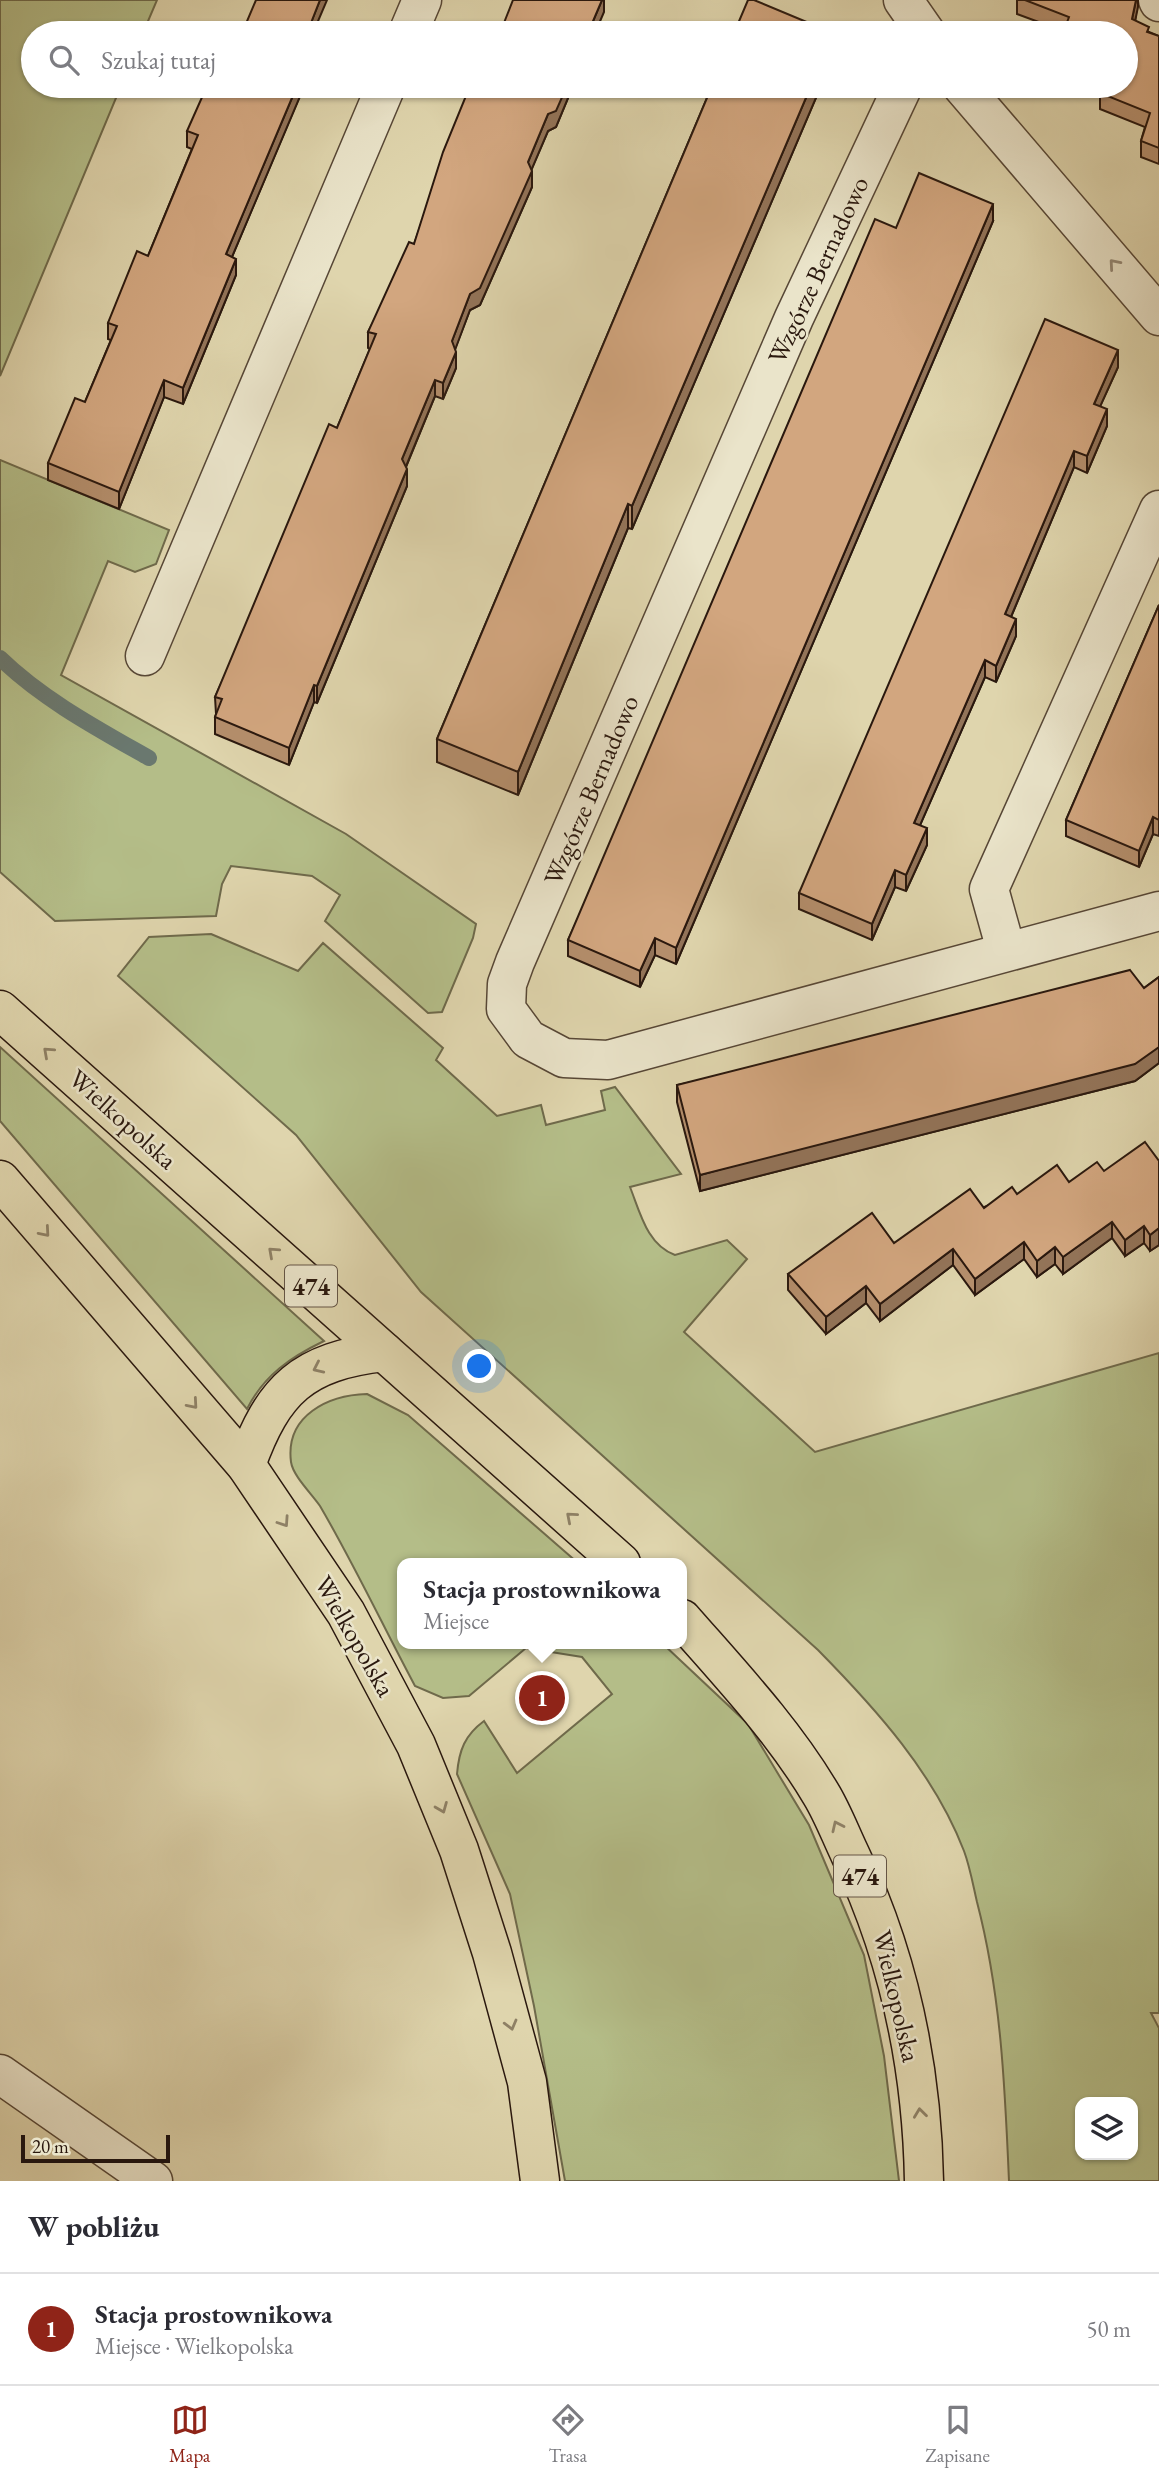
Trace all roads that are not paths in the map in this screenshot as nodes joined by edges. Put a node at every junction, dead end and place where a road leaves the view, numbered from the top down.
1 (422, 0) edge
2 (903, 0) edge
3 (413, 21) edge
4 (918, 21) edge
5 (381, 98) edge
6 (897, 98) edge
7 (972, 98) edge
8 (1159, 316) edge
9 (1159, 510) edge
10 (145, 656) dead end
11 (1159, 911) edge
12 (1006, 950) junction
13 (0, 1010) edge
14 (0, 1180) edge
15 (384, 1352) junction
16 (246, 1465) junction
17 (615, 1558) edge
18 (687, 1625) edge
19 (0, 2074) edge
20 (153, 2181) edge
21 (540, 2181) edge
22 (924, 2181) edge

1 - 3 street
2 - 4 street
5 - 10 street
6 - 12 street, Wzgórze Bernadowo
8 -> 7 street
9 - 12 street
11 - 12 street, Wzgórze Bernadowo
15 -> 13 main road, Wielkopolska / 474
14 -> 16 main road, Wielkopolska
15 -> 16 main road
17 -> 15 main road, Wielkopolska / 474
16 -> 21 main road, Wielkopolska
22 -> 18 main road, Wielkopolska / 474
19 - 20 street

